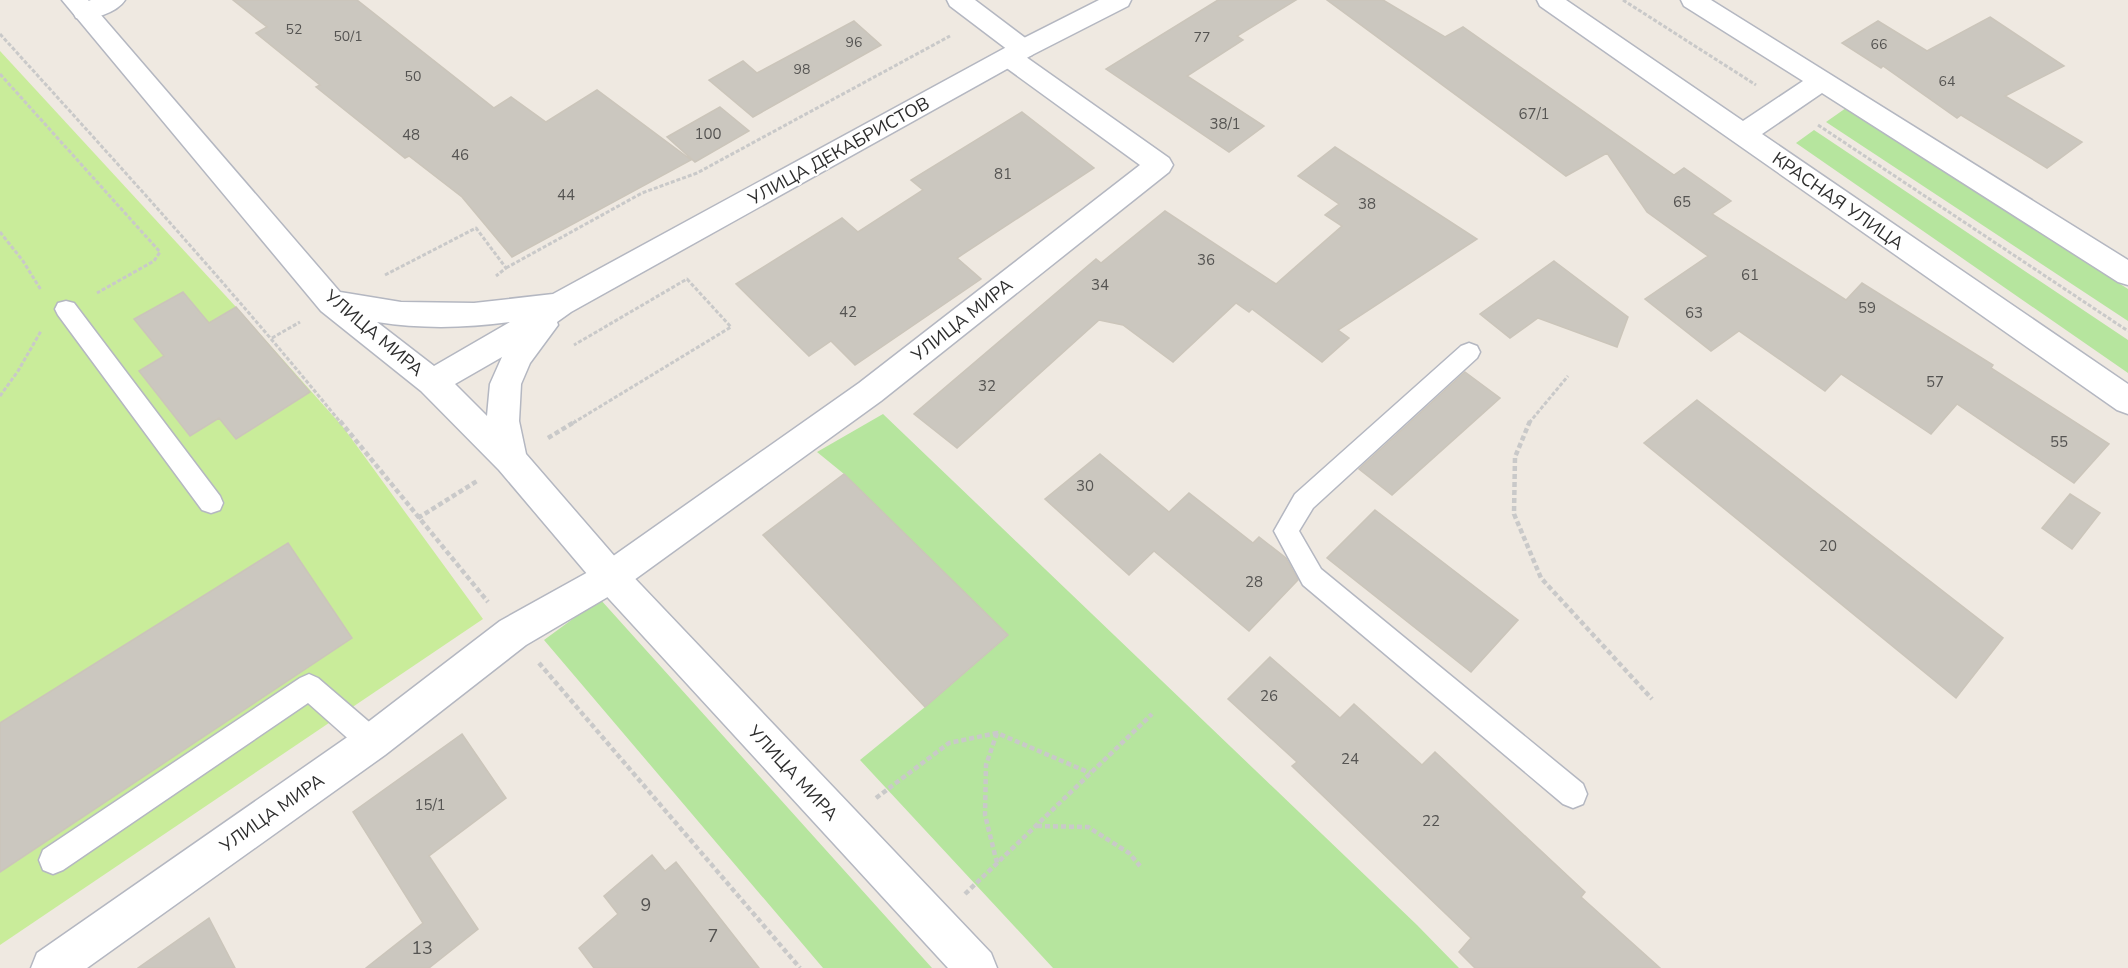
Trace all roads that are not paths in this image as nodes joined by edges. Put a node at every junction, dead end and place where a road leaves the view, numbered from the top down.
1 (113, 0) edge
2 (959, 0) edge
3 (1119, 0) edge
4 (1549, 0) edge
5 (1693, 0) edge
6 (80, 6) edge
7 (1016, 53) junction
8 (1822, 81) junction
9 (1742, 135) junction
10 (2128, 274) edge
11 (332, 303) junction
12 (560, 304) junction
13 (56, 305) road end
14 (1469, 352) dead end
15 (432, 382) junction
16 (2128, 401) edge
17 (511, 460) junction
18 (211, 503) dead end
19 (611, 577) junction
20 (372, 742) junction
21 (1573, 794) dead end
22 (53, 860) dead end
23 (52, 968) edge
24 (976, 968) edge

1 - 6 street
2 - 7 street
3 - 7 street, УЛИЦА ДЕКАБРИСТОВ
4 - 9 street, КРАСНАЯ УЛИЦА
5 - 8 street
6 - 11 street, УЛИЦА МИРА
7 - 12 street, УЛИЦА ДЕКАБРИСТОВ
7 - 19 street, УЛИЦА МИРА
8 - 9 street
8 - 10 street
9 - 16 street, КРАСНАЯ УЛИЦА
11 - 12 street, УЛИЦА ДЕКАБРИСТОВ
11 - 15 street, УЛИЦА МИРА
12 - 15 street, УЛИЦА ДЕКАБРИСТОВ
12 - 17 street, УЛИЦА ДЕКАБРИСТОВ
13 - 18 lane
14 - 21 lane
15 - 17 street, УЛИЦА МИРА
17 - 19 street, УЛИЦА МИРА
19 - 20 street, УЛИЦА МИРА
19 - 24 street, УЛИЦА МИРА
20 - 22 lane
20 - 23 street, УЛИЦА МИРА

